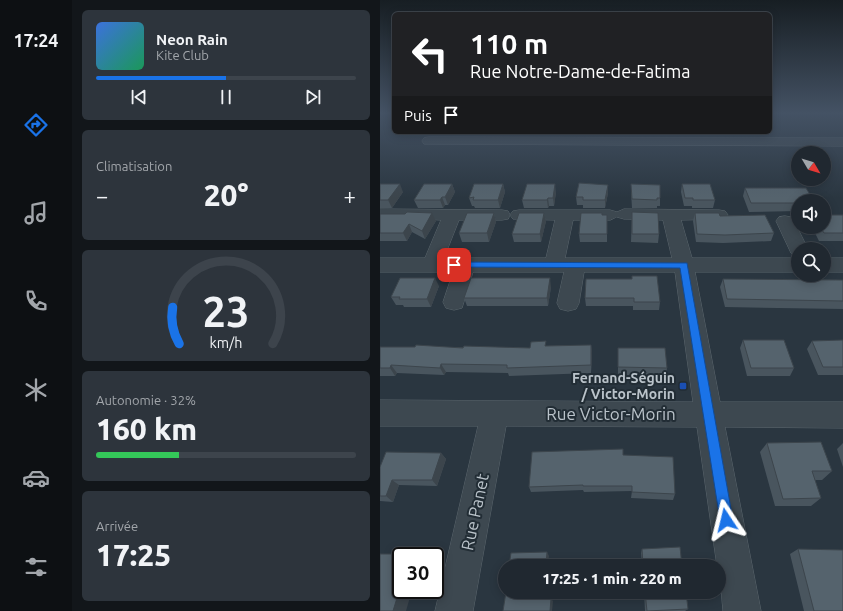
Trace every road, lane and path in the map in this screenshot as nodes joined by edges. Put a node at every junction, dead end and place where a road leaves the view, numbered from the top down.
1 (429, 141) dead end
2 (843, 142) edge
3 (394, 214) edge
4 (452, 214) junction
5 (565, 215) junction
6 (671, 215) junction
7 (719, 215) edge
8 (785, 221) dead end
9 (795, 242) edge
10 (380, 265) edge
11 (432, 265) junction
12 (465, 265) junction
13 (554, 265) junction
14 (574, 265) junction
15 (684, 265) junction
16 (791, 265) edge
17 (831, 265) edge
18 (843, 265) edge
19 (454, 302) dead end
20 (568, 302) dead end
21 (380, 413) edge
22 (495, 414) junction
23 (708, 414) junction
24 (843, 415) edge
25 (454, 611) edge
26 (742, 611) edge

1 - 2 street
3 - 4 street
4 - 5 street
4 - 11 street
5 - 6 street
5 - 13 street
6 - 7 street
6 - 15 street
8 - 9 street
10 - 11 street
11 - 12 street
12 - 13 street
12 - 19 street
13 - 14 street
14 - 15 street
14 - 20 street
15 - 16 street
15 - 23 street
17 - 18 street
21 - 22 street, Rue Victor-Morin
22 - 23 street, Rue Victor-Morin
22 - 25 street, Rue Panet
23 - 24 street, Rue Victor-Morin
23 - 26 street

